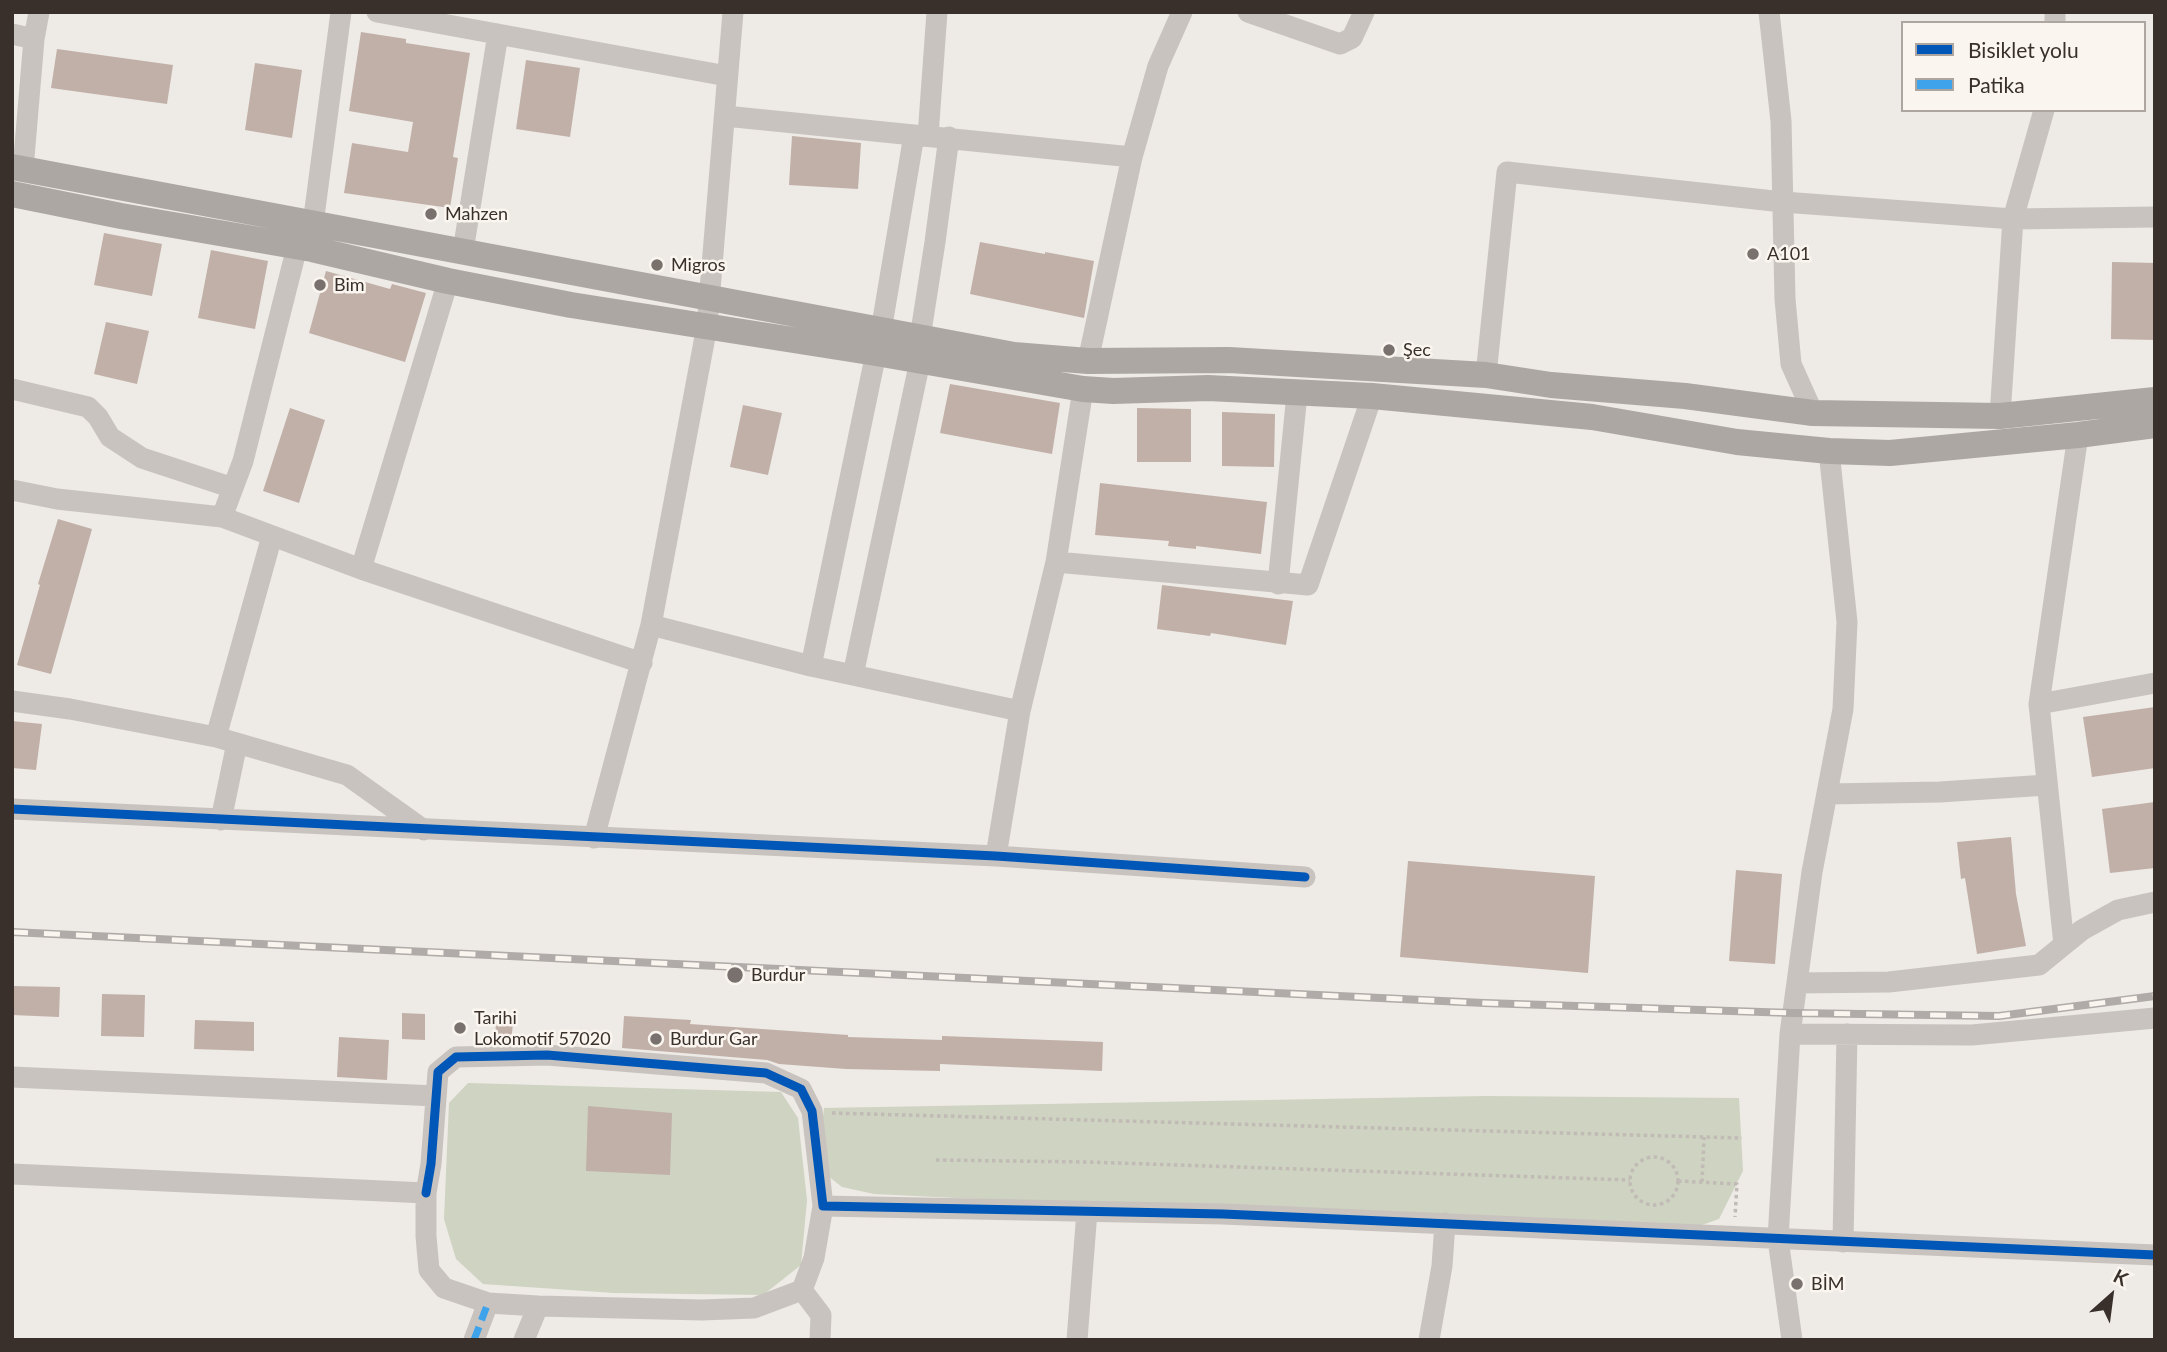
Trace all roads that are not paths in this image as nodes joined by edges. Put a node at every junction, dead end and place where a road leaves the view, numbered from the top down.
1 (39, 12) edge
2 (341, 12) edge
3 (377, 12) edge
4 (733, 12) edge
5 (937, 12) edge
6 (1182, 12) edge
7 (1248, 12) edge
8 (1364, 12) edge
9 (1769, 12) edge
10 (12, 34) edge
11 (498, 34) junction
12 (34, 39) junction
13 (727, 76) junction
14 (2043, 112) edge
15 (725, 116) junction
16 (930, 136) junction
17 (1132, 157) junction
18 (18, 168) edge
19 (12, 194) edge
20 (1783, 202) junction
21 (2155, 218) edge
22 (2013, 219) junction
23 (313, 223) junction
24 (296, 247) junction
25 (463, 251) junction
26 (448, 281) junction
27 (710, 299) junction
28 (706, 326) junction
29 (879, 342) junction
30 (920, 350) junction
31 (1088, 360) junction
32 (1486, 375) junction
33 (12, 389) edge
34 (1083, 389) junction
35 (1297, 394) junction
36 (1372, 396) junction
37 (2155, 400) edge
38 (1813, 413) junction
39 (2000, 416) junction
40 (2155, 425) edge
41 (2077, 435) junction
42 (1829, 451) junction
43 (233, 488) junction
44 (12, 490) edge
45 (222, 517) junction
46 (272, 536) junction
47 (1056, 562) junction
48 (361, 569) junction
49 (1278, 584) junction
50 (651, 625) junction
51 (642, 663) junction
52 (811, 666) junction
53 (853, 675) junction
54 (2155, 683) edge
55 (12, 701) edge
56 (2039, 704) junction
57 (1020, 711) junction
58 (227, 740) junction
59 (2047, 785) junction
60 (1827, 794) junction
61 (12, 809) edge
62 (221, 820) junction
63 (424, 830) junction
64 (594, 838) junction
65 (996, 856) junction
66 (1305, 877) dead end
67 (2155, 902) edge
68 (2064, 945) junction
69 (1797, 983) junction
70 (2155, 1018) edge
71 (1790, 1034) junction
72 (1847, 1034) junction
73 (12, 1077) edge
74 (436, 1096) junction
75 (14, 1180) edge
76 (426, 1193) junction
77 (823, 1206) junction
78 (1087, 1211) junction
79 (1445, 1223) junction
80 (1778, 1239) junction
81 (1843, 1242) junction
82 (2155, 1255) edge
83 (802, 1290) junction
84 (488, 1303) junction
85 (538, 1306) junction
86 (474, 1340) edge
87 (524, 1340) edge
88 (820, 1340) edge
89 (1077, 1340) edge
90 (1429, 1340) edge
91 (1792, 1340) edge

1 - 12 street
2 - 23 street
3 - 11 street
4 - 13 street
5 - 16 street
6 - 17 street
7 - 8 street
9 - 20 street
10 - 12 street
11 - 13 street
11 - 25 street
12 - 18 street
13 - 15 street
14 - 22 street
15 - 16 street
15 - 27 street
16 - 17 street
16 - 29 street
16 - 30 street
17 - 31 street
18 - 23 main road
19 - 24 main road
20 - 22 street
20 - 32 street
20 - 38 street
21 - 22 street
22 - 39 street
23 - 25 main road
24 - 26 main road
24 - 43 street
25 - 27 main road
26 - 28 main road
26 - 48 street
27 - 28 street
27 - 29 main road
28 - 29 main road
28 - 50 street
29 - 30 main road
29 - 52 street
30 - 31 main road
30 - 34 main road
30 - 53 street
31 - 32 main road
32 - 38 main road
33 - 43 street
34 - 35 main road
34 - 47 street
35 - 36 main road
35 - 49 street
36 - 42 main road
36 - 49 street
37 - 39 main road
38 - 39 main road
38 - 42 main road
40 - 41 main road
41 - 42 main road
41 - 56 street
42 - 60 street
43 - 45 street
44 - 45 street
45 - 46 street
46 - 48 street
46 - 58 street
47 - 49 street
47 - 57 street
48 - 51 street
50 - 51 street
50 - 52 street
51 - 64 street
52 - 53 street
53 - 57 street
54 - 56 street
55 - 58 street
56 - 59 street
57 - 65 street
58 - 62 street
58 - 63 street
59 - 60 street
59 - 68 street
60 - 69 street
61 - 62 street
62 - 63 street
63 - 64 street
64 - 65 street
65 - 66 street
67 - 68 street
68 - 69 street
69 - 71 street
70 - 72 street
71 - 72 street
71 - 80 street
72 - 81 street
73 - 74 street
74 - 76 street
74 - 77 street
75 - 76 street
76 - 84 street
77 - 78 street
77 - 83 street
78 - 79 street
78 - 89 street
79 - 80 street
79 - 90 street
80 - 81 street
80 - 91 street
81 - 82 street
83 - 85 street
83 - 88 street
84 - 85 street
84 - 86 street
85 - 87 street

